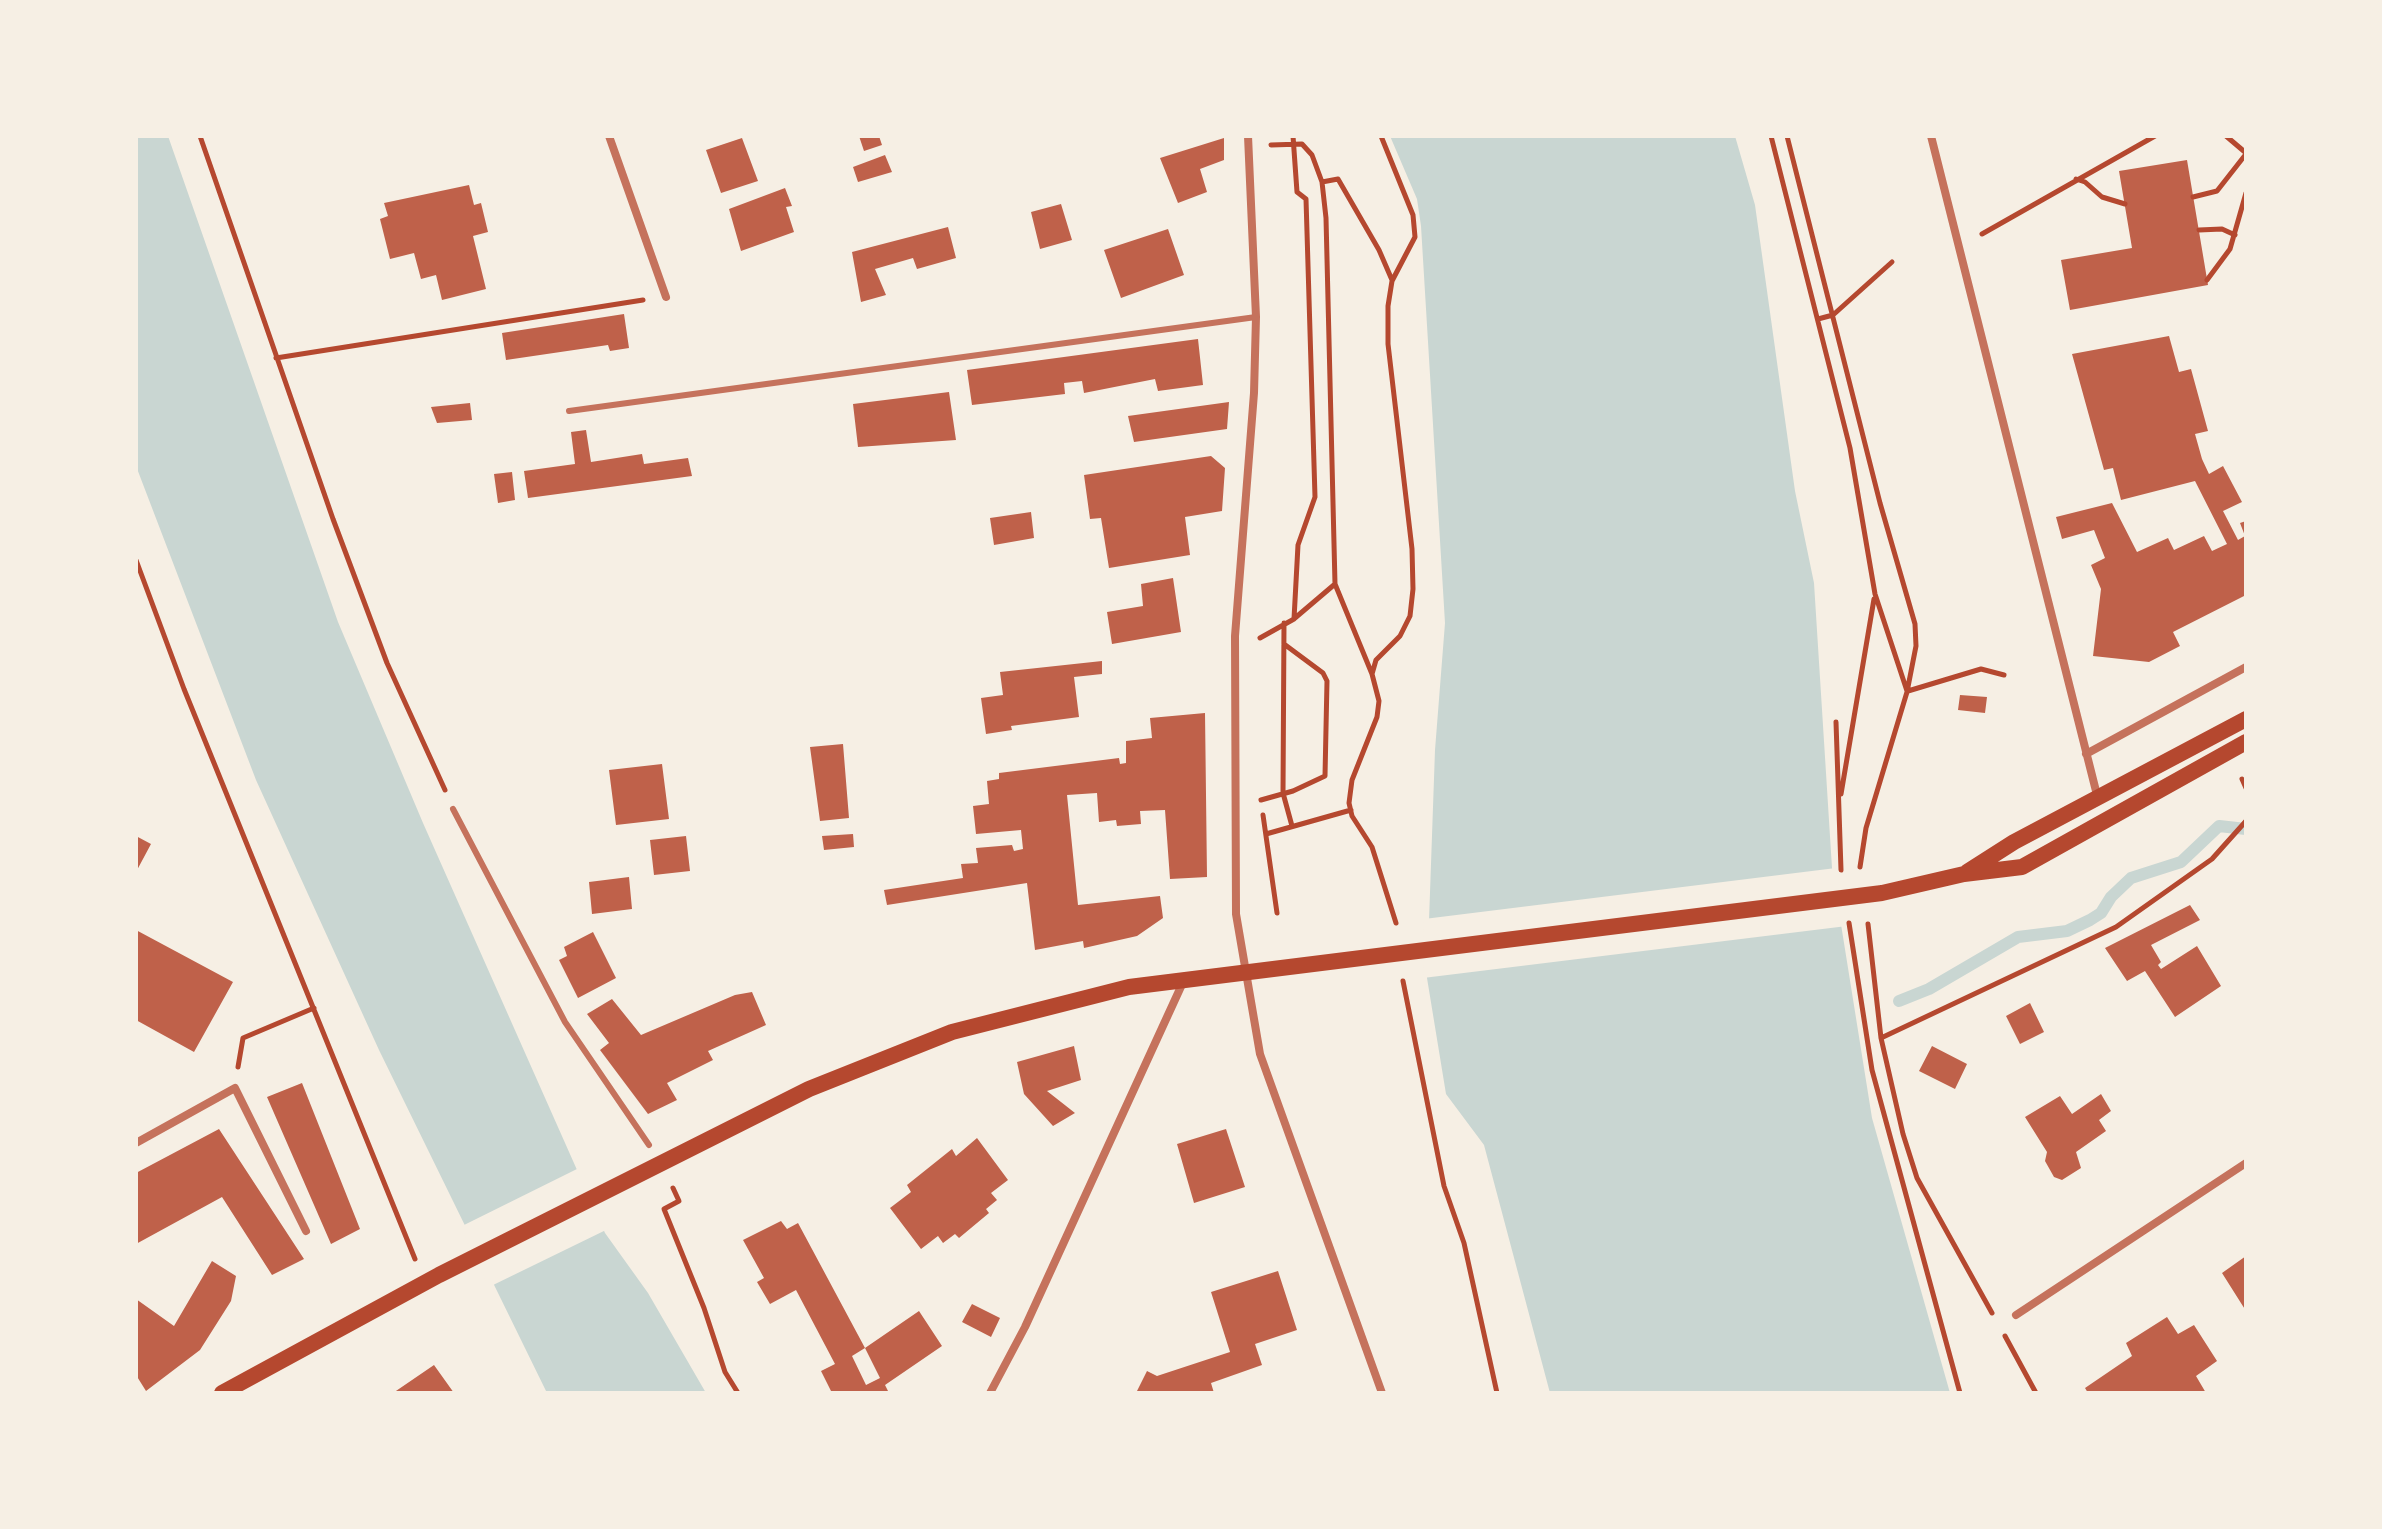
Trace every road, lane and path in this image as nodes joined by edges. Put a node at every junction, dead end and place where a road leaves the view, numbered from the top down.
1 (200, 136) edge
2 (609, 136) edge
3 (1248, 136) edge
4 (1293, 136) edge
5 (1381, 136) edge
6 (1771, 136) edge
7 (1787, 136) edge
8 (1931, 136) edge
9 (2155, 136) edge
10 (2226, 136) edge
11 (1294, 144) junction
12 (1249, 146) junction
13 (2246, 153) edge
14 (2075, 179) junction
15 (1322, 182) junction
16 (2246, 193) edge
17 (2193, 197) dead end
18 (2125, 204) dead end
19 (2199, 230) dead end
20 (1980, 234) dead end
21 (2235, 235) junction
22 (1892, 262) dead end
23 (2207, 280) dead end
24 (1392, 281) junction
25 (666, 297) joint
26 (1833, 315) junction
27 (1256, 317) junction
28 (1818, 319) junction
29 (276, 358) junction
30 (569, 411) dead end
31 (136, 560) edge
32 (1335, 584) junction
33 (1875, 594) junction
34 (1294, 619) junction
35 (1284, 623) junction
36 (1284, 644) junction
37 (1260, 649) dead end
38 (2246, 667) edge
39 (1372, 674) junction
40 (2004, 675) dead end
41 (1907, 692) junction
42 (2246, 719) edge
43 (1836, 722) dead end
44 (2246, 742) edge
45 (2086, 754) junction
46 (2242, 779) dead end
47 (1260, 786) dead end
48 (2246, 788) edge
49 (1283, 793) junction
50 (1261, 800) junction
51 (2098, 800) junction
52 (453, 809) joint
53 (1839, 809) junction
54 (1351, 810) junction
55 (2246, 821) edge
56 (1292, 826) junction
57 (1266, 834) junction
58 (1860, 865) dead end
59 (1841, 868) dead end
60 (1964, 874) junction
61 (1277, 913) dead end
62 (1396, 923) dead end
63 (1868, 923) dead end
64 (1850, 925) dead end
65 (1244, 971) junction
66 (1184, 980) junction
67 (1403, 981) dead end
68 (314, 1008) junction
69 (1881, 1038) junction
70 (235, 1088) junction
71 (136, 1143) edge
72 (649, 1145) dead end
73 (2246, 1163) edge
74 (671, 1185) dead end
75 (306, 1231) dead end
76 (432, 1278) junction
77 (1993, 1314) dead end
78 (2016, 1315) dead end
79 (2000, 1327) dead end
80 (222, 1393) edge
81 (738, 1393) edge
82 (990, 1393) edge
83 (1382, 1393) edge
84 (1497, 1393) edge
85 (1962, 1393) edge
86 (2036, 1393) edge

1 - 29 path
2 - 25 street
3 - 12 street
4 - 11 path
5 - 24 path
6 - 28 path
7 - 26 path
8 - 45 street
9 - 14 path
10 - 13 path
11 - 12 path
11 - 15 path
11 - 34 path
12 - 27 street
13 - 17 path
14 - 18 path
14 - 20 path
15 - 24 path
15 - 32 path
16 - 21 path
19 - 21 path
21 - 23 path
22 - 26 path
24 - 39 path
25 - 29 path
26 - 28 path
26 - 41 path
27 - 30 lane
27 - 65 street
28 - 33 path
29 - 52 path
31 - 68 path
32 - 34 path
32 - 39 path
33 - 41 path
33 - 53 path
34 - 35 path
35 - 36 path
35 - 37 path
36 - 49 path
36 - 49 path
38 - 45 street
39 - 54 path
40 - 41 path
41 - 58 path
42 - 51 main road
43 - 53 path
44 - 60 main road
45 - 51 street
46 - 48 path
47 - 50 path
49 - 50 path
49 - 56 path
50 - 57 path
51 - 60 main road
52 - 72 lane
53 - 59 path
54 - 56 path
54 - 62 path
55 - 69 path
56 - 57 path
57 - 61 path
60 - 65 main road
63 - 69 path
64 - 85 path
65 - 66 main road
65 - 83 street
66 - 76 main road
66 - 82 street
67 - 84 path
68 - 70 path
68 - 76 path
69 - 77 path
70 - 71 street
70 - 75 street
73 - 78 street
74 - 81 path
76 - 80 main road
79 - 86 path

